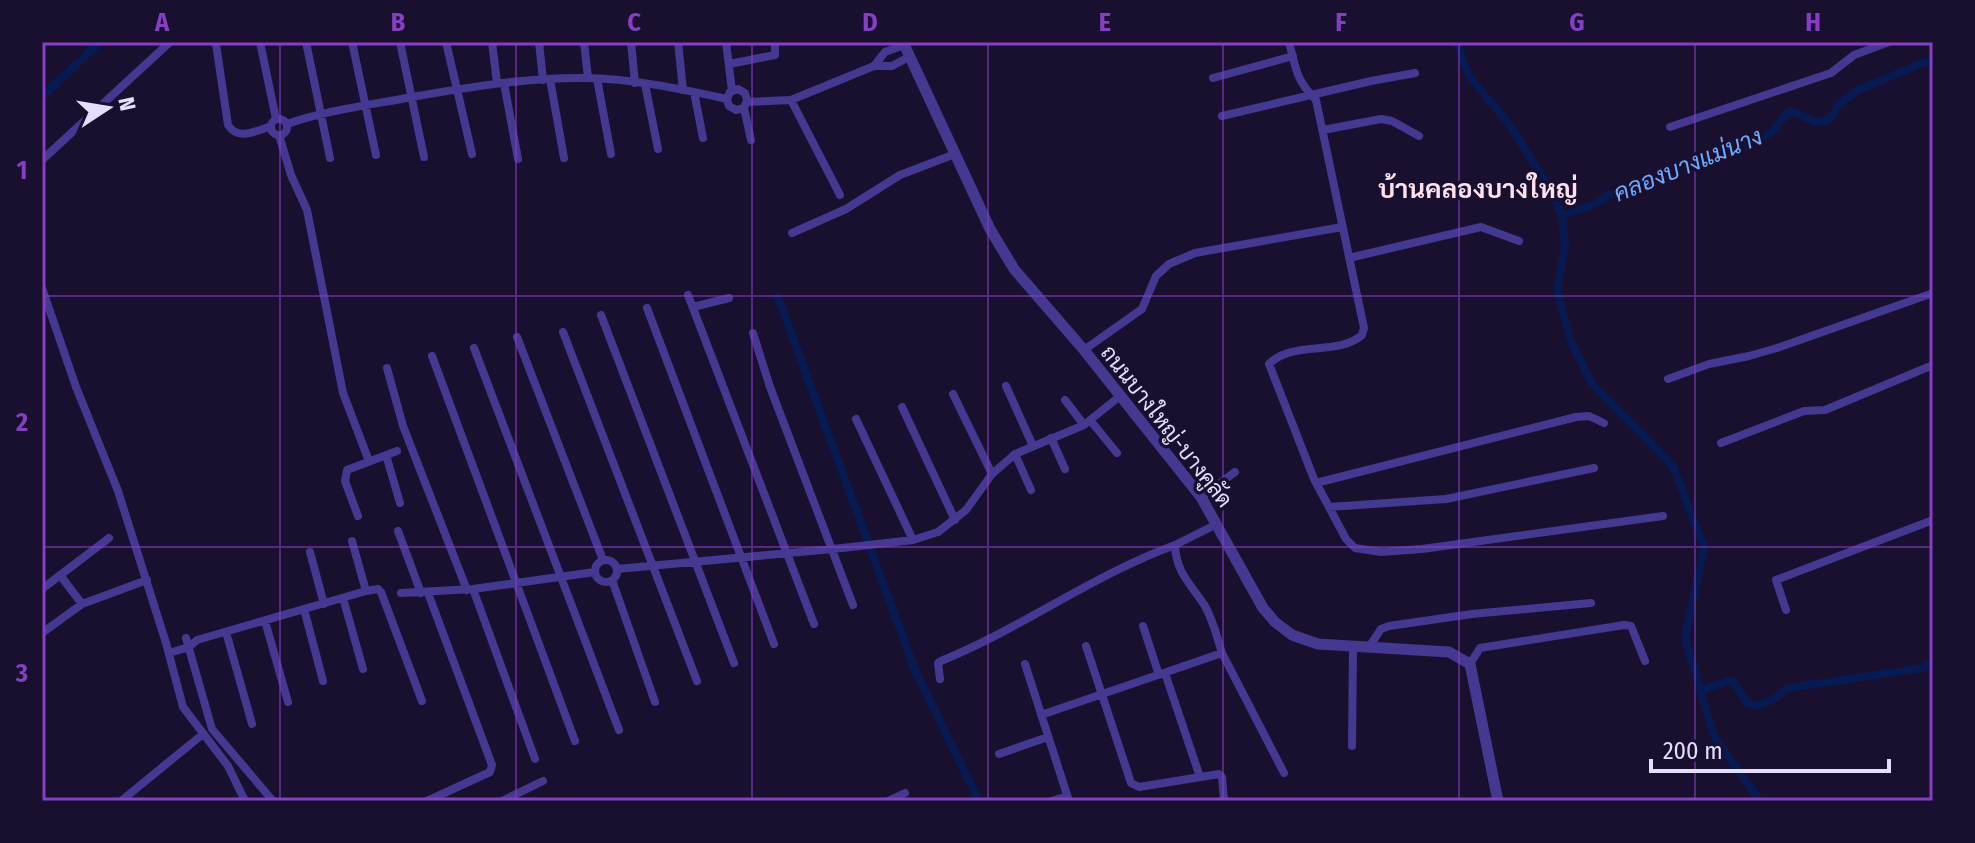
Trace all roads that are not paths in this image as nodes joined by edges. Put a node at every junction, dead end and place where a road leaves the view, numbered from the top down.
1 (170, 42) edge
2 (260, 42) edge
3 (306, 42) edge
4 (352, 42) edge
5 (400, 42) edge
6 (446, 42) edge
7 (492, 42) edge
8 (539, 42) edge
9 (584, 42) edge
10 (631, 42) edge
11 (678, 42) edge
12 (726, 42) edge
13 (775, 42) edge
14 (1289, 42) edge
15 (1889, 42) edge
16 (903, 43) edge
17 (216, 44) edge
18 (1293, 56) junction
19 (909, 57) junction
20 (729, 64) junction
21 (874, 66) junction
22 (1415, 73) dead end
23 (1213, 78) dead end
24 (592, 79) junction
25 (547, 80) junction
26 (500, 83) junction
27 (640, 83) junction
28 (457, 89) junction
29 (683, 90) junction
30 (694, 92) junction
31 (729, 95) junction
32 (1313, 96) junction
33 (411, 98) junction
34 (791, 100) junction
35 (366, 105) junction
36 (745, 105) junction
37 (321, 113) junction
38 (1222, 116) dead end
39 (274, 123) junction
40 (287, 124) junction
41 (1670, 127) dead end
42 (1323, 130) junction
43 (279, 135) junction
44 (1419, 136) dead end
45 (703, 138) dead end
46 (751, 140) dead end
47 (658, 149) dead end
48 (472, 154) dead end
49 (611, 154) dead end
50 (955, 154) junction
51 (376, 155) dead end
52 (424, 157) dead end
53 (330, 158) dead end
54 (564, 158) dead end
55 (518, 159) dead end
56 (42, 160) edge
57 (840, 195) dead end
58 (1342, 227) junction
59 (792, 233) dead end
60 (1519, 241) dead end
61 (1349, 258) junction
62 (42, 288) edge
63 (1933, 293) edge
64 (688, 295) dead end
65 (729, 298) dead end
66 (693, 307) junction
67 (647, 308) dead end
68 (601, 315) dead end
69 (563, 332) dead end
70 (753, 333) dead end
71 (517, 337) dead end
72 (474, 348) dead end
73 (1084, 350) junction
74 (432, 356) dead end
75 (1933, 365) edge
76 (387, 368) dead end
77 (1668, 379) dead end
78 (1006, 386) dead end
79 (953, 394) dead end
80 (1120, 396) junction
81 (1065, 400) dead end
82 (902, 407) dead end
83 (856, 419) dead end
84 (1087, 423) junction
85 (1604, 423) dead end
86 (1051, 438) junction
87 (1721, 443) dead end
88 (1033, 446) junction
89 (397, 451) dead end
90 (1117, 453) dead end
91 (1015, 454) junction
92 (386, 455) junction
93 (369, 461) junction
94 (1594, 468) dead end
95 (1065, 469) dead end
96 (1235, 472) dead end
97 (992, 474) junction
98 (1316, 483) junction
99 (1031, 490) dead end
100 (1201, 497) junction
101 (400, 503) dead end
102 (1329, 507) junction
103 (358, 516) dead end
104 (1663, 516) dead end
105 (955, 520) junction
106 (1933, 520) edge
107 (1217, 524) junction
108 (398, 531) dead end
109 (109, 538) dead end
110 (913, 540) junction
111 (352, 541) dead end
112 (1175, 545) junction
113 (833, 549) junction
114 (310, 552) dead end
115 (788, 553) junction
116 (741, 556) junction
117 (603, 560) junction
118 (697, 561) junction
119 (652, 566) junction
120 (617, 569) junction
121 (595, 572) junction
122 (60, 575) junction
123 (561, 578) junction
124 (147, 580) junction
125 (612, 580) junction
126 (518, 584) junction
127 (42, 589) edge
128 (470, 590) junction
129 (366, 591) junction
130 (401, 593) dead end
131 (425, 593) junction
132 (343, 598) junction
133 (1591, 603) dead end
134 (82, 604) junction
135 (324, 604) junction
136 (853, 605) dead end
137 (304, 609) junction
138 (1786, 610) dead end
139 (265, 621) junction
140 (814, 624) dead end
141 (1143, 626) dead end
142 (226, 632) junction
143 (42, 633) edge
144 (187, 643) junction
145 (774, 644) dead end
146 (1086, 646) dead end
147 (1353, 647) junction
148 (1369, 647) junction
149 (168, 648) junction
150 (1222, 653) junction
151 (1645, 661) dead end
152 (734, 663) dead end
153 (1025, 664) dead end
154 (1470, 664) junction
155 (363, 669) dead end
156 (1162, 674) junction
157 (940, 679) dead end
158 (323, 681) dead end
159 (697, 681) dead end
160 (1101, 694) junction
161 (422, 701) dead end
162 (288, 702) dead end
163 (655, 702) dead end
164 (1041, 715) junction
165 (252, 724) dead end
166 (619, 730) dead end
167 (203, 734) junction
168 (1048, 737) junction
169 (575, 741) dead end
170 (1352, 746) dead end
171 (999, 754) dead end
172 (535, 759) dead end
173 (1284, 773) dead end
174 (1200, 777) junction
175 (543, 781) dead end
176 (905, 793) dead end
177 (1068, 798) edge
178 (1224, 800) edge
179 (121, 801) edge
180 (245, 801) edge
181 (273, 801) edge
182 (427, 801) edge
183 (502, 801) edge
184 (888, 801) edge
185 (1052, 801) edge
186 (1498, 801) edge

1 - 56 street
2 - 39 street
3 - 37 street
4 - 35 street
5 - 33 street
6 - 28 street
7 - 26 street
8 - 25 street
9 - 24 street
10 - 27 street
11 - 29 street
12 - 20 street
13 - 20 street
14 - 18 street
15 - 41 street
16 - 19 street, ถนนบางใหญ่-บางคูลัด
16 - 21 street
17 - 39 street
18 - 23 street
18 - 32 street
19 - 21 street
19 - 50 street, ถนนบางใหญ่-บางคูลัด
20 - 31 street
21 - 34 street
22 - 32 street
24 - 25 street
24 - 27 street
24 - 49 street
25 - 26 street
25 - 54 street
26 - 28 street
26 - 55 street
27 - 29 street
27 - 47 street
28 - 33 street
28 - 48 street
29 - 30 street
30 - 31 street
30 - 45 street
31 - 36 street
31 - 36 street
32 - 38 street
32 - 42 street
33 - 35 street
33 - 52 street
34 - 36 street
34 - 57 street
35 - 37 street
35 - 51 street
36 - 46 street
37 - 40 street
37 - 53 street
39 - 40 street
39 - 43 street
40 - 43 street
42 - 44 street
42 - 58 street
43 - 93 street
50 - 59 street
50 - 73 street, ถนนบางใหญ่-บางคูลัด
58 - 61 street
58 - 73 street
60 - 61 street
61 - 98 street
62 - 124 street
63 - 77 street
64 - 66 street
65 - 66 street
66 - 115 street
67 - 116 street
68 - 118 street
69 - 119 street
70 - 113 street
71 - 117 street
72 - 123 street
73 - 80 street, ถนนบางใหญ่-บางคูลัด
74 - 126 street
75 - 87 street
76 - 128 street
78 - 88 street
79 - 97 street
80 - 84 street
80 - 100 street, ถนนบางใหญ่-บางคูลัด
81 - 84 street
82 - 105 street
83 - 110 street
84 - 86 street
84 - 90 street
85 - 98 street
86 - 88 street
86 - 95 street
88 - 91 street
89 - 92 street
91 - 97 street
91 - 99 street
92 - 93 street
92 - 101 street
93 - 103 street
94 - 102 street
96 - 100 street
97 - 105 street
98 - 102 street
100 - 107 street, ถนนบางใหญ่-บางคูลัด
102 - 104 street
105 - 110 street
106 - 138 street
107 - 112 street
107 - 147 street, ถนนบางใหญ่-บางคูลัด
108 - 131 street
109 - 122 street
110 - 113 street
111 - 129 street
112 - 150 street
112 - 157 street
113 - 115 street
113 - 136 street
114 - 135 street
115 - 116 street
115 - 140 street
116 - 118 street
116 - 145 street
117 - 120 street
117 - 121 street
118 - 119 street
118 - 152 street
119 - 120 street
119 - 159 street
120 - 125 street
121 - 123 street
121 - 125 street
122 - 127 street
122 - 134 street
123 - 126 street
123 - 166 street
124 - 134 street
124 - 149 street
125 - 163 street
126 - 128 street
126 - 169 street
128 - 131 street
128 - 172 street
129 - 132 street
129 - 161 street
130 - 131 street
131 - 182 street
132 - 135 street
132 - 155 street
133 - 148 street
134 - 143 street
135 - 137 street
137 - 139 street
137 - 158 street
139 - 142 street
139 - 162 street
141 - 156 street
142 - 144 street
142 - 165 street
144 - 149 street
144 - 181 street
146 - 160 street
147 - 148 street, ถนนบางใหญ่-บางคูลัด
147 - 170 street
148 - 154 street, ถนนบางใหญ่-บางคูลัด
149 - 167 street
150 - 156 street
150 - 173 street
151 - 154 street
153 - 164 street
154 - 186 street
156 - 160 street
156 - 174 street
160 - 164 street
160 - 174 street
164 - 168 street
167 - 179 street
167 - 180 street
168 - 171 street
168 - 177 street
174 - 178 street
175 - 183 street
176 - 184 street
177 - 185 street

